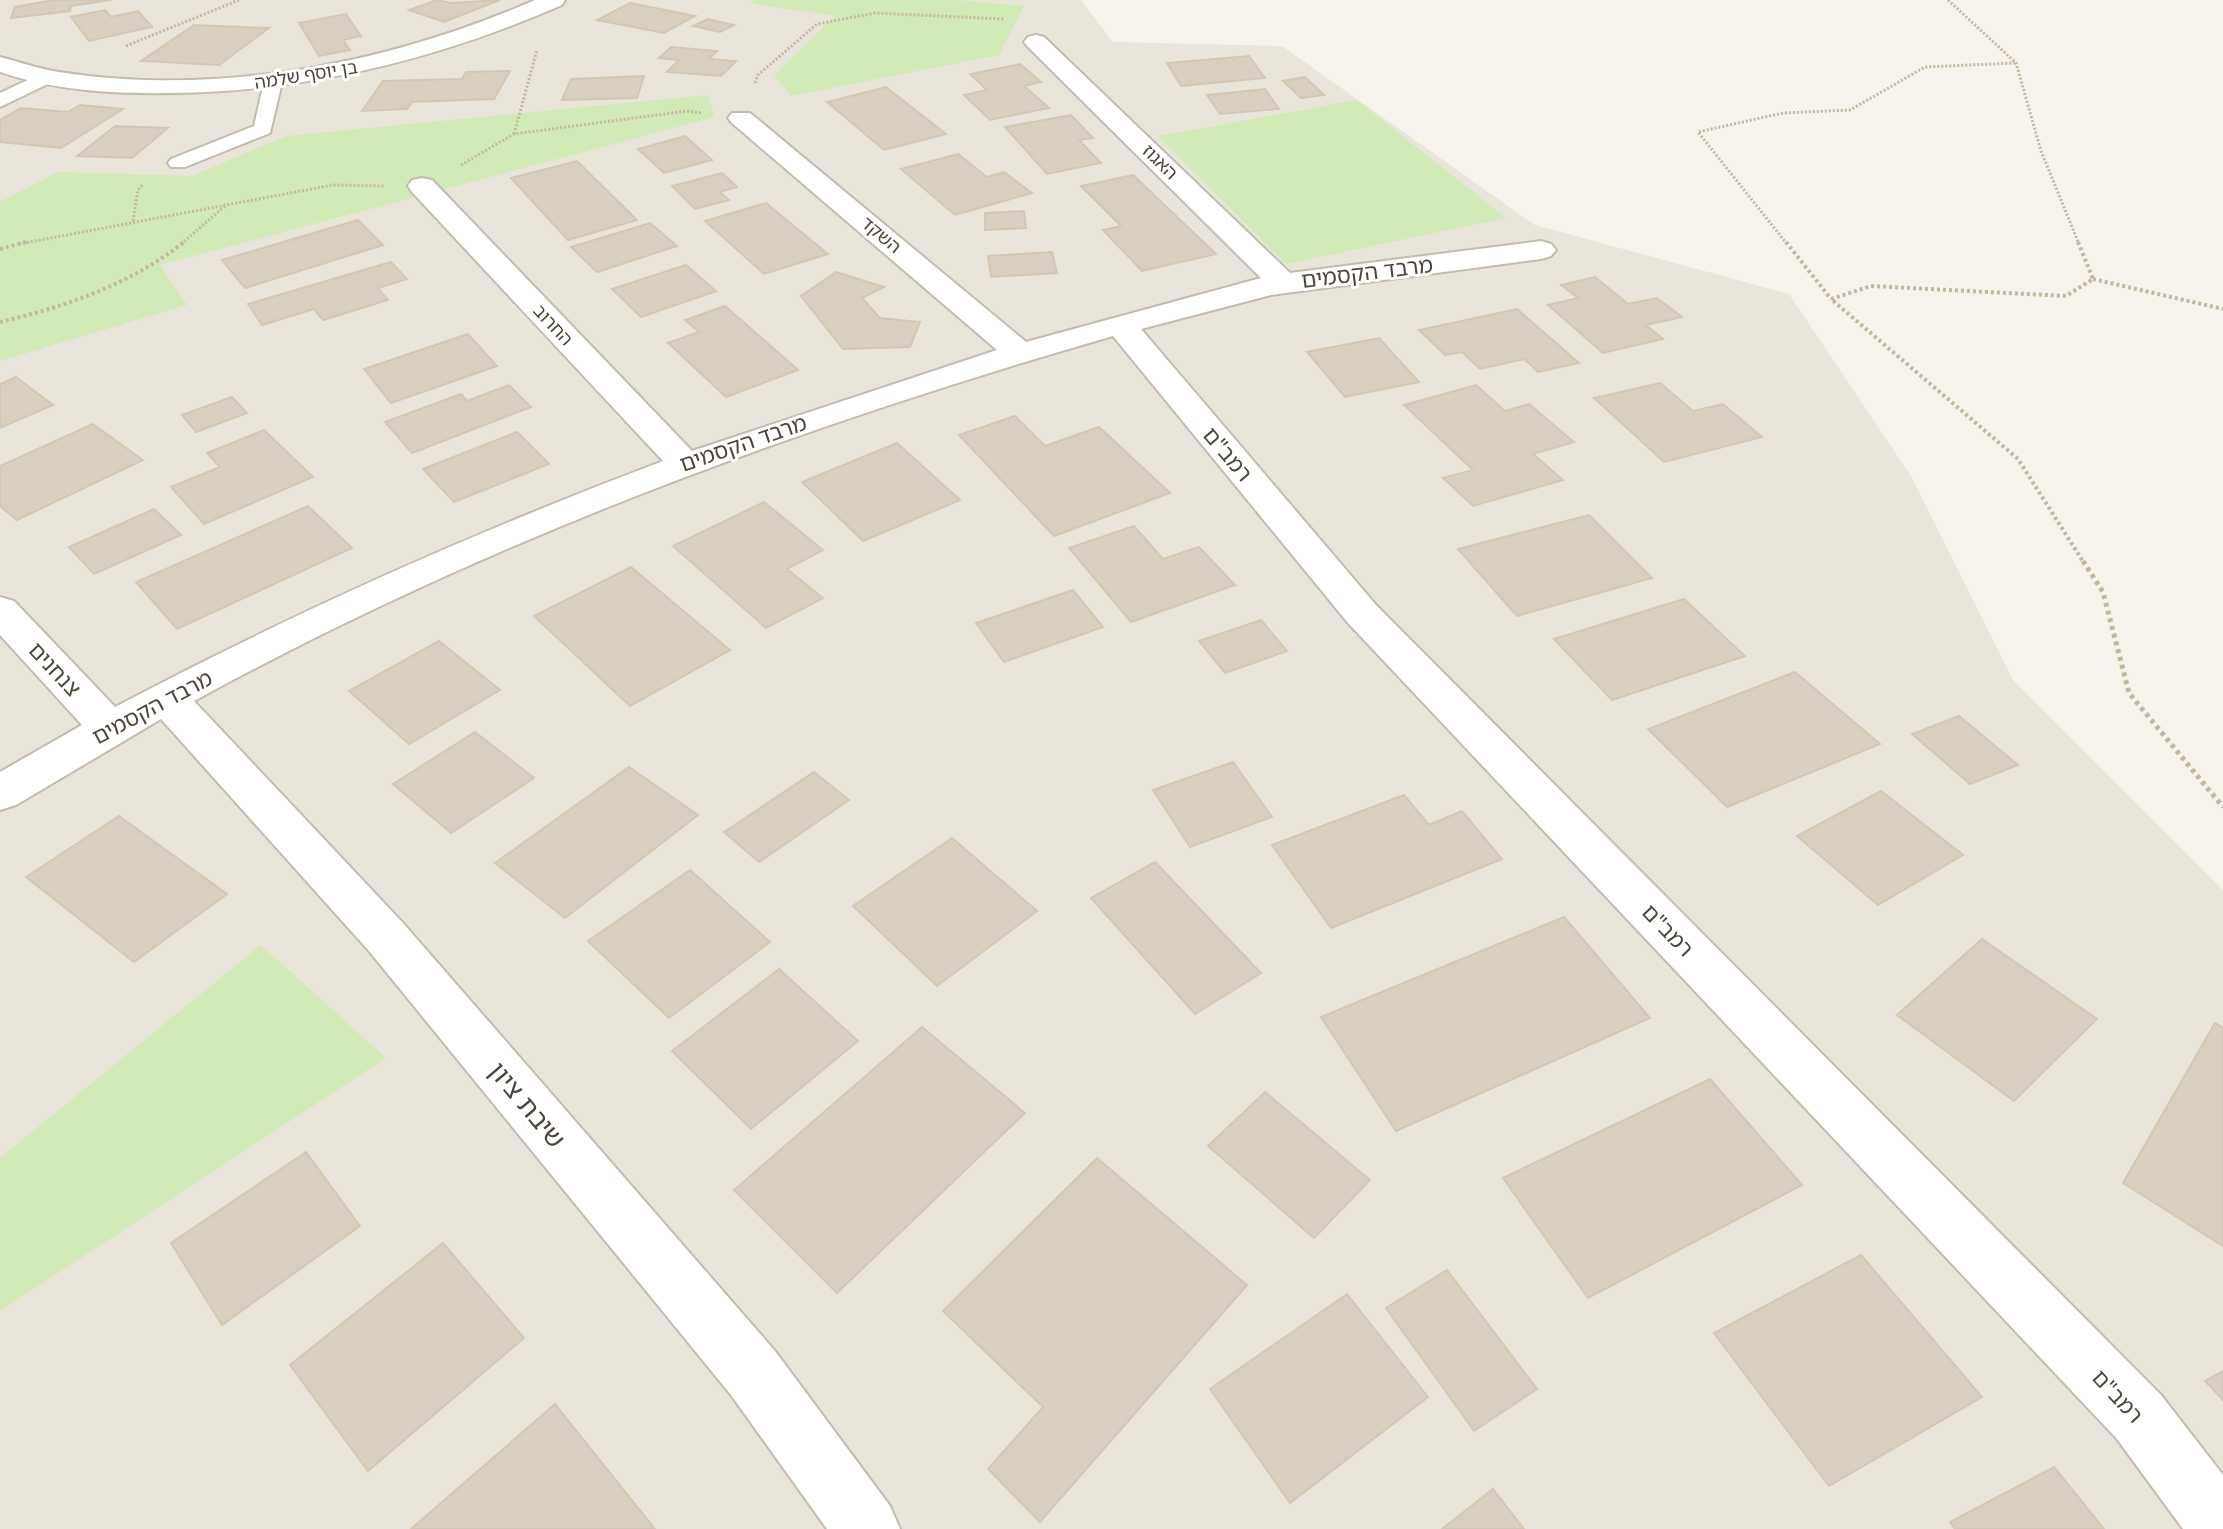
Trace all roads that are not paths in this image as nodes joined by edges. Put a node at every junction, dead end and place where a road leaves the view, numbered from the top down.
1 (554, 0) edge
2 (1036, 42) dead end
3 (0, 64) edge
4 (47, 77) junction
5 (273, 82) junction
6 (0, 101) edge
7 (741, 118) dead end
8 (178, 163) dead end
9 (422, 186) road end
10 (1541, 250) dead end
11 (1283, 283) junction
12 (1120, 324) junction
13 (1020, 353) junction
14 (684, 463) junction
15 (0, 610) edge
16 (167, 698) junction
17 (110, 728) junction
18 (0, 793) edge
19 (2223, 1528) edge
20 (867, 1529) edge

1 - 5 street, בן יוסף שלמה
2 - 11 street, האגוז
3 - 4 street, בן יוסף שלמה
4 - 5 street, בן יוסף שלמה
4 - 6 lane
5 - 8 lane
7 - 13 street, השקד
9 - 14 street, החרוב
10 - 11 street, מרבד הקסמים
11 - 12 street, מרבד הקסמים
12 - 13 street, מרבד הקסמים
12 - 19 street, רמב"ם
13 - 14 street, מרבד הקסמים
14 - 16 street, מרבד הקסמים
15 - 17 street, צנחנים
16 - 17 street, מרבד הקסמים
16 - 20 street, שיבת ציון
17 - 18 street, מרבד הקסמים

